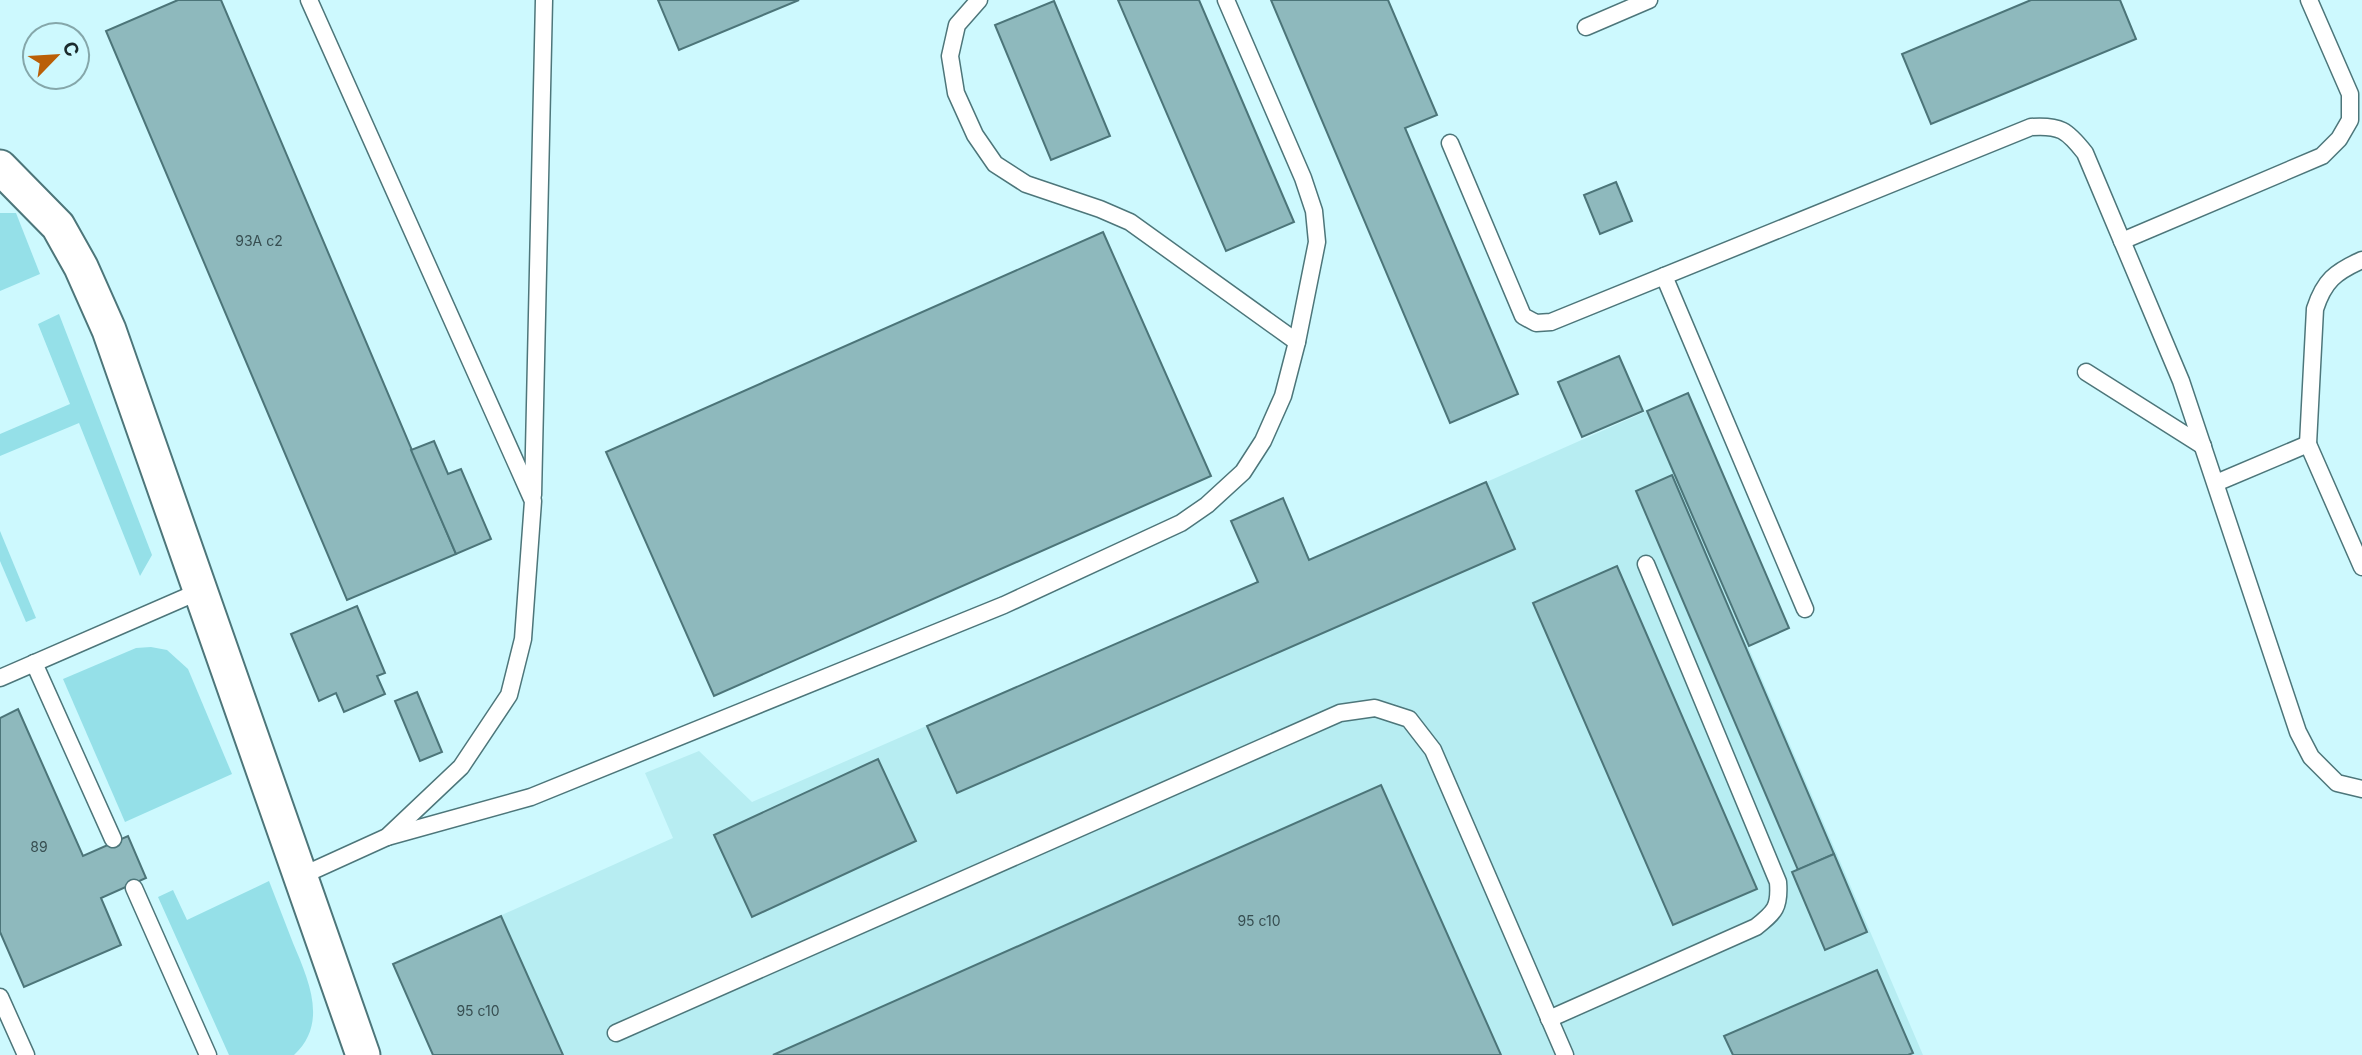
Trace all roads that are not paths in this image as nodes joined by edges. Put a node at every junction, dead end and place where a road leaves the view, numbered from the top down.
1 (309, 0) edge
2 (544, 0) edge
3 (979, 0) edge
4 (1226, 0) edge
5 (1649, 0) edge
6 (2309, 0) edge
7 (1586, 27) dead end
8 (1450, 143) dead end
9 (0, 167) edge
10 (2122, 241) junction
11 (2362, 260) edge
12 (1664, 276) junction
13 (1297, 342) junction
14 (2086, 372) dead end
15 (2308, 444) junction
16 (2203, 446) junction
17 (2216, 484) junction
18 (533, 501) junction
19 (1646, 564) dead end
20 (2362, 566) edge
21 (200, 591) junction
22 (1805, 609) dead end
23 (34, 663) junction
24 (0, 678) edge
25 (2362, 789) edge
26 (387, 837) junction
27 (113, 839) dead end
28 (299, 877) junction
29 (134, 888) dead end
30 (0, 997) edge
31 (1549, 1019) junction
32 (617, 1032) dead end
33 (26, 1055) edge
34 (208, 1055) edge
35 (363, 1055) edge
36 (1564, 1055) edge

1 - 18 lane
2 - 18 lane
3 - 13 lane
4 - 13 lane
5 - 7 lane
6 - 10 lane
8 - 12 lane
9 - 21 street
10 - 12 lane
10 - 16 lane
11 - 15 lane
12 - 22 lane
13 - 26 lane
14 - 16 lane
15 - 17 lane
15 - 20 lane
16 - 17 lane
17 - 25 lane
18 - 26 lane
19 - 31 lane
21 - 23 lane
21 - 28 street
23 - 24 lane
23 - 27 lane
26 - 28 lane
28 - 35 street
29 - 34 lane
30 - 33 lane
31 - 32 lane
31 - 36 lane

